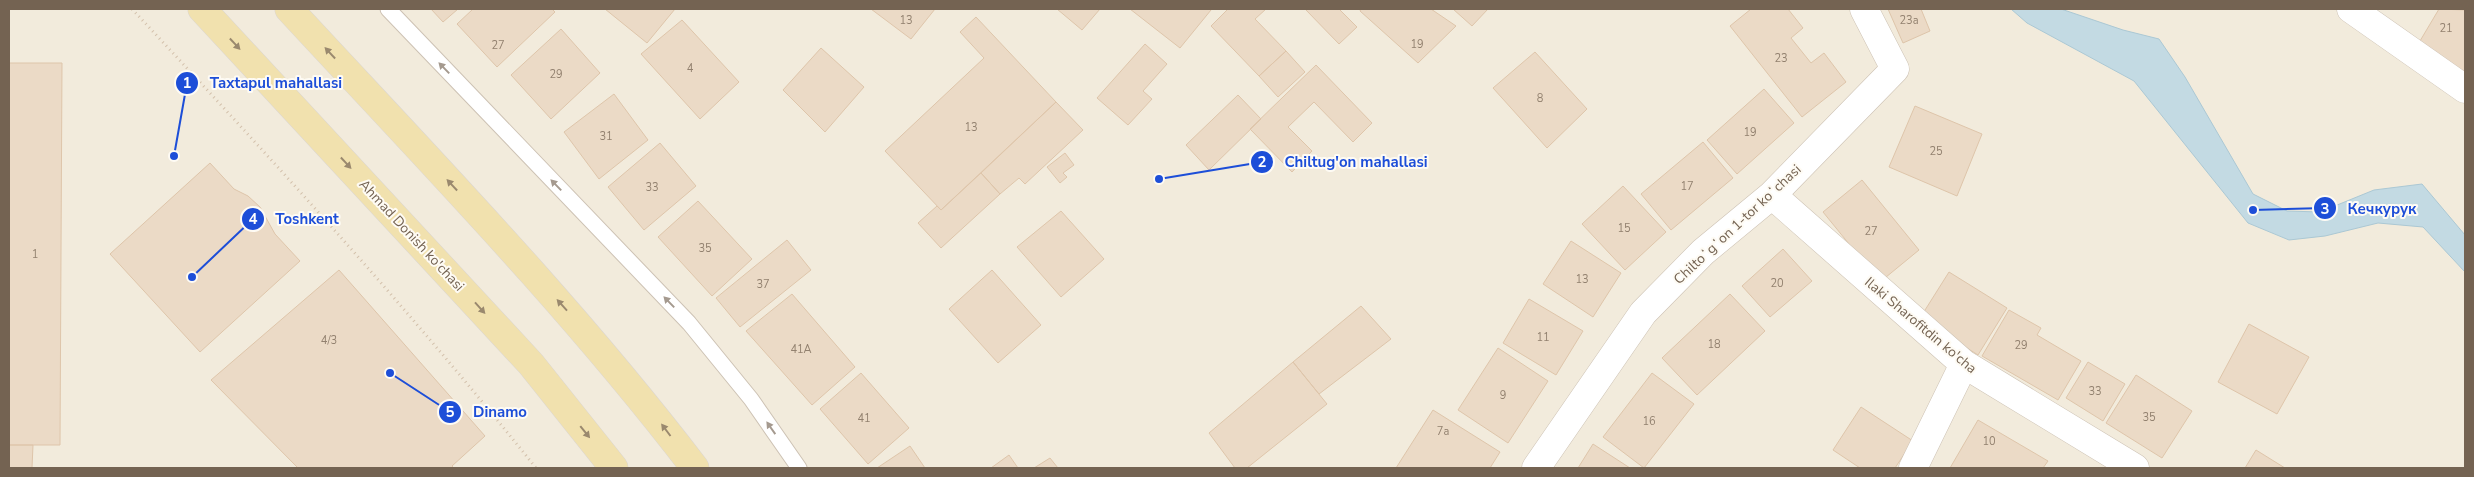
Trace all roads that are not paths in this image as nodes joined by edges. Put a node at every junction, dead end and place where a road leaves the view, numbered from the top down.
1 (202, 9) edge
2 (290, 9) edge
3 (388, 9) edge
4 (1864, 9) edge
5 (2351, 9) edge
6 (2465, 89) edge
7 (1772, 195) junction
8 (1964, 364) junction
9 (614, 468) edge
10 (695, 468) edge
11 (799, 468) edge
12 (1536, 468) edge
13 (1913, 468) edge
14 (2135, 468) edge

1 -> 9 main road, Ahmad Donish ko'chasi
10 -> 2 main road
11 -> 3 lane
4 - 7 street, Chiltoʻgʻon 1-tor koʻchasi
5 - 6 street
7 - 8 street, Ilaki Sharofitdin ko'cha
7 - 12 street, Chiltoʻgʻon 1-tor koʻchasi
8 - 13 street
8 - 14 street, Ilaki Sharofitdin ko'cha

